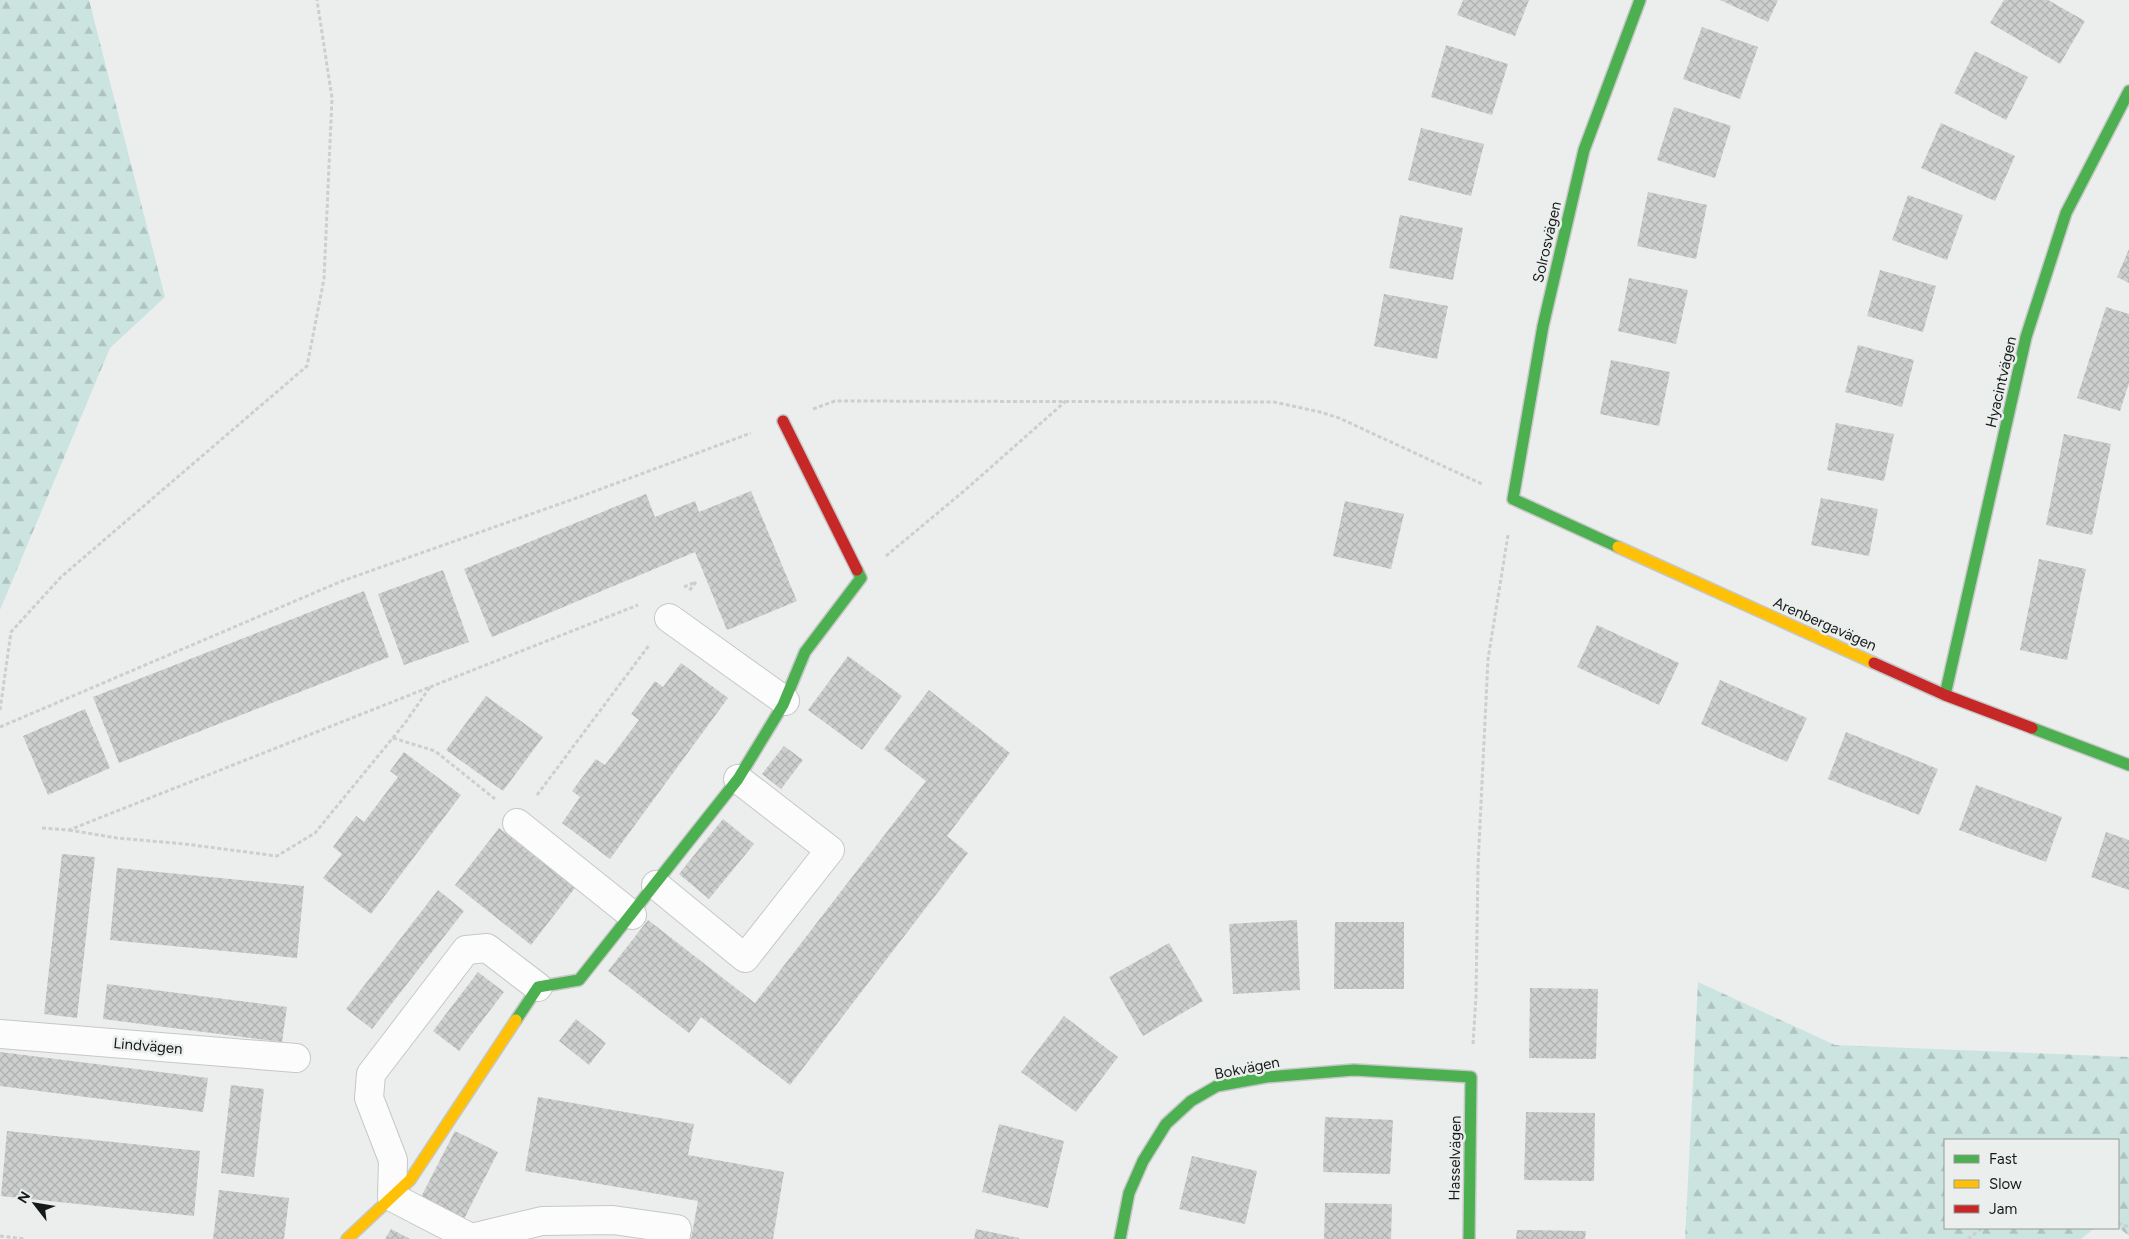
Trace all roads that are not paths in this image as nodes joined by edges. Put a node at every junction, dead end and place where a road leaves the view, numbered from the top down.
1 (1640, 0) edge
2 (2129, 91) edge
3 (783, 421) road end
4 (1513, 499) joint
5 (669, 618) road end
6 (1945, 695) junction
7 (785, 700) junction
8 (2129, 765) edge
9 (738, 779) junction
10 (517, 823) road end
11 (656, 886) junction
12 (632, 915) junction
13 (538, 987) junction
14 (0, 1034) edge
15 (296, 1058) dead end
16 (1471, 1077) joint
17 (392, 1197) junction
18 (347, 1239) edge
19 (675, 1239) edge
20 (1120, 1239) edge
21 (1469, 1239) edge

1 - 4 street, Solrosvägen
2 - 6 street, Hyacintvägen
3 - 7 street
4 - 6 street, Arenbergavägen
5 - 7 street
6 - 8 street, Arenbergavägen
7 - 9 street
9 - 11 street
9 - 11 street
10 - 12 street
11 - 12 street
12 - 13 street
13 - 17 street
13 - 17 street
14 - 15 street, Lindvägen
16 - 20 street, Bokvägen
16 - 21 street, Hasselvägen
17 - 18 street
17 - 19 street

